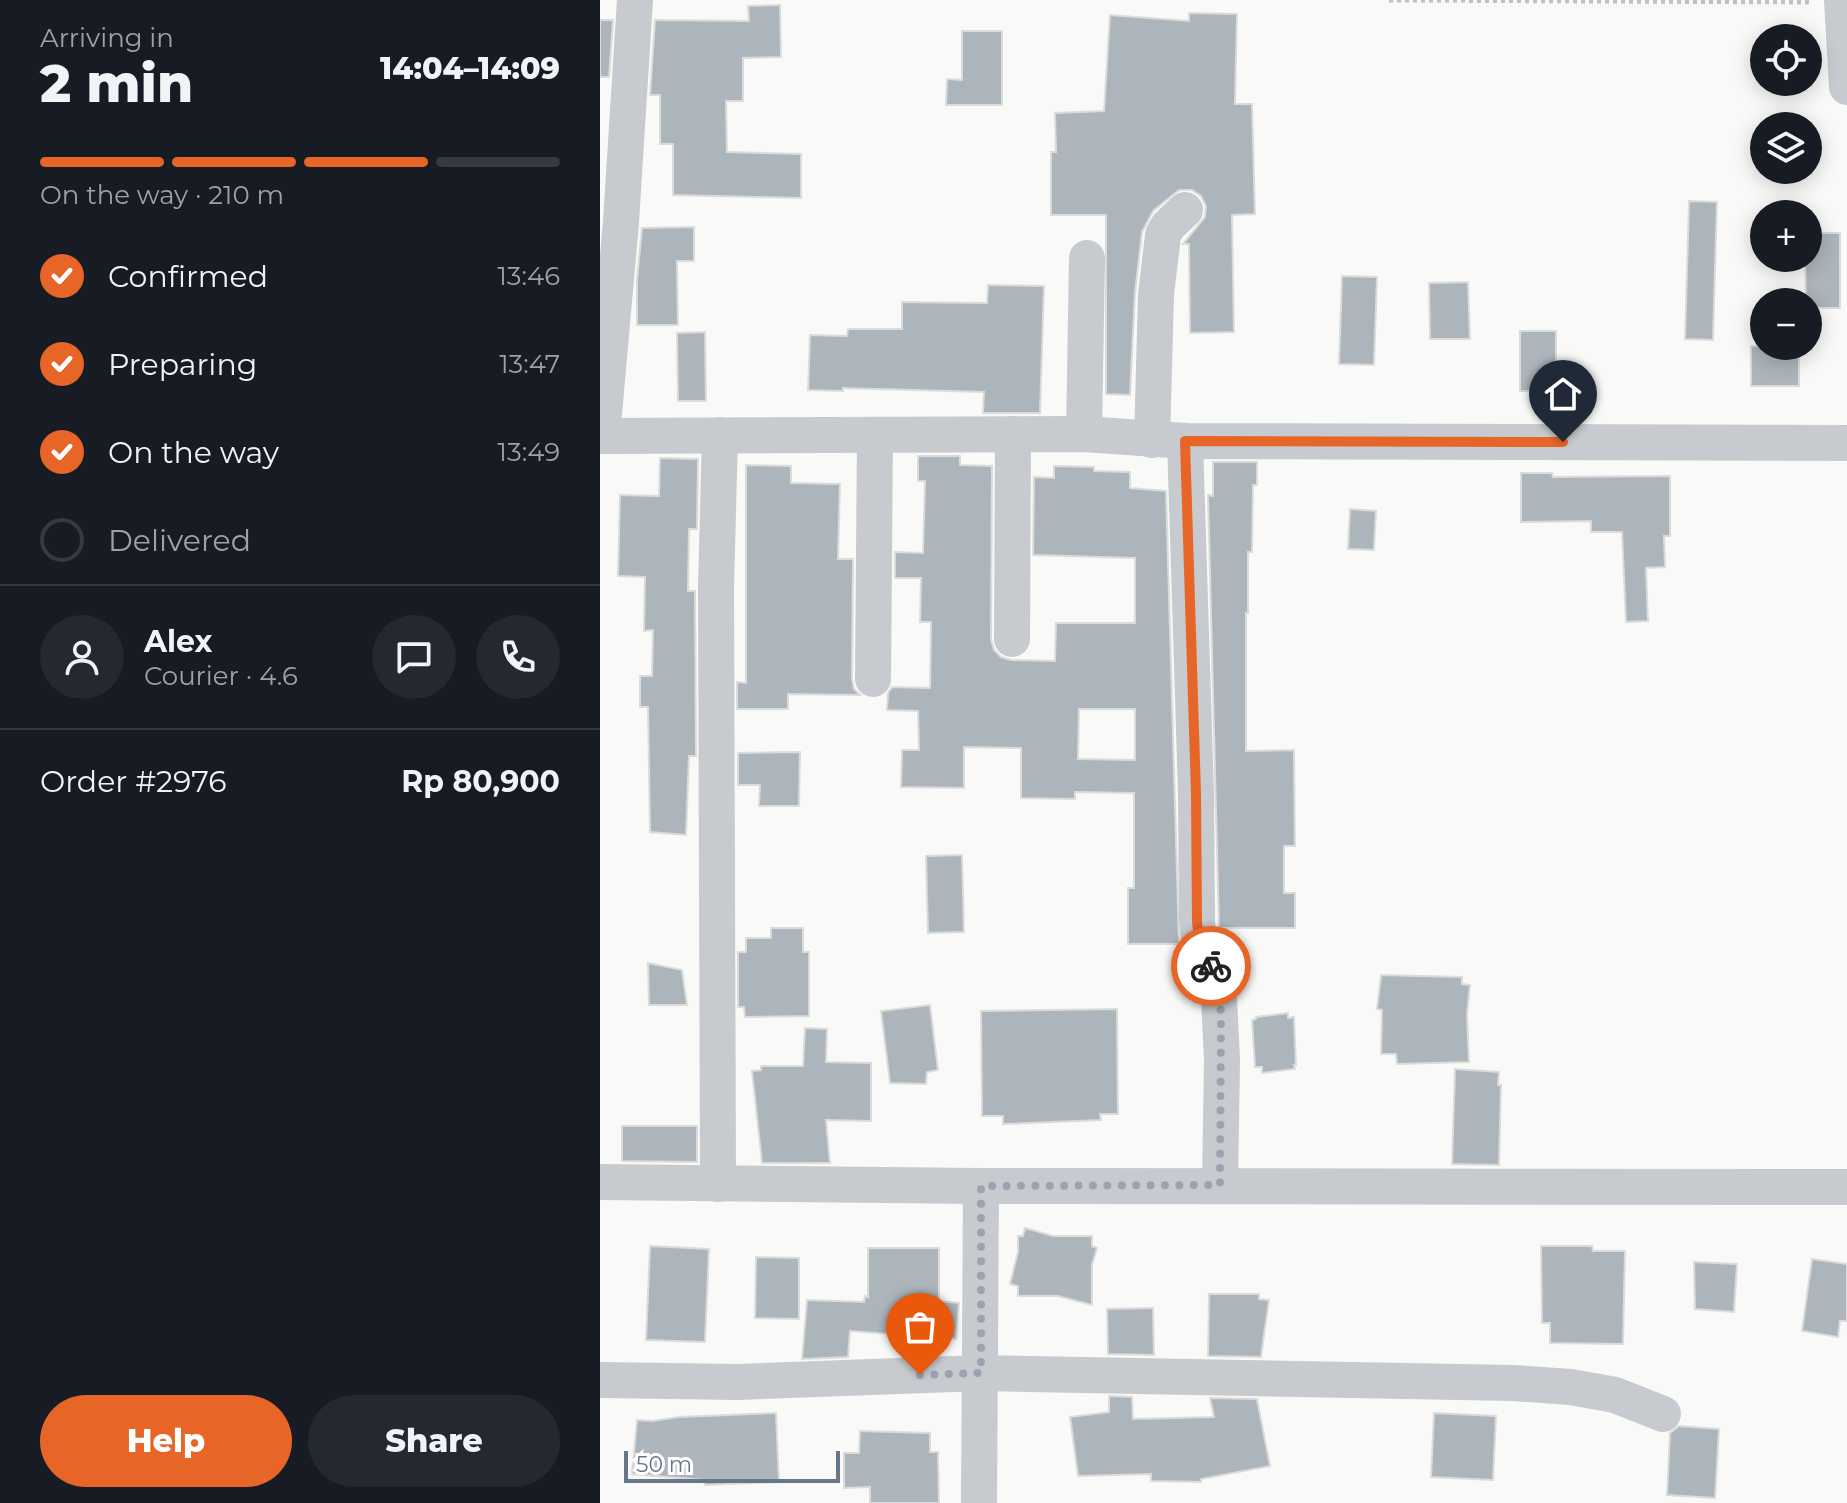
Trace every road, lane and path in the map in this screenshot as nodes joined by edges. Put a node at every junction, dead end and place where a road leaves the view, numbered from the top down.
1 (635, 0) edge
2 (1389, 0) edge
3 (1842, 1) edge
4 (1847, 87) edge
5 (1185, 210) dead end
6 (1087, 258) dead end
7 (1013, 434) junction
8 (1084, 434) junction
9 (720, 435) junction
10 (875, 435) junction
11 (601, 436) edge
12 (1168, 440) junction
13 (1847, 443) edge
14 (1012, 639) dead end
15 (873, 679) dead end
16 (600, 1182) edge
17 (718, 1184) junction
18 (1220, 1185) junction
19 (981, 1186) junction
20 (1847, 1187) edge
21 (981, 1373) junction
22 (600, 1380) edge
23 (1663, 1414) dead end
24 (979, 1503) edge

1 - 11 street
2 - 3 path
3 - 4 street
5 - 12 street
6 - 8 street
7 - 8 street
7 - 10 street
7 - 14 street
8 - 12 street
9 - 10 street
9 - 11 street
9 - 17 street
10 - 15 street
12 - 13 street
12 - 18 street
16 - 17 street
17 - 19 street
18 - 19 street
18 - 20 street
19 - 21 street
21 - 22 street
21 - 23 street
21 - 24 street

